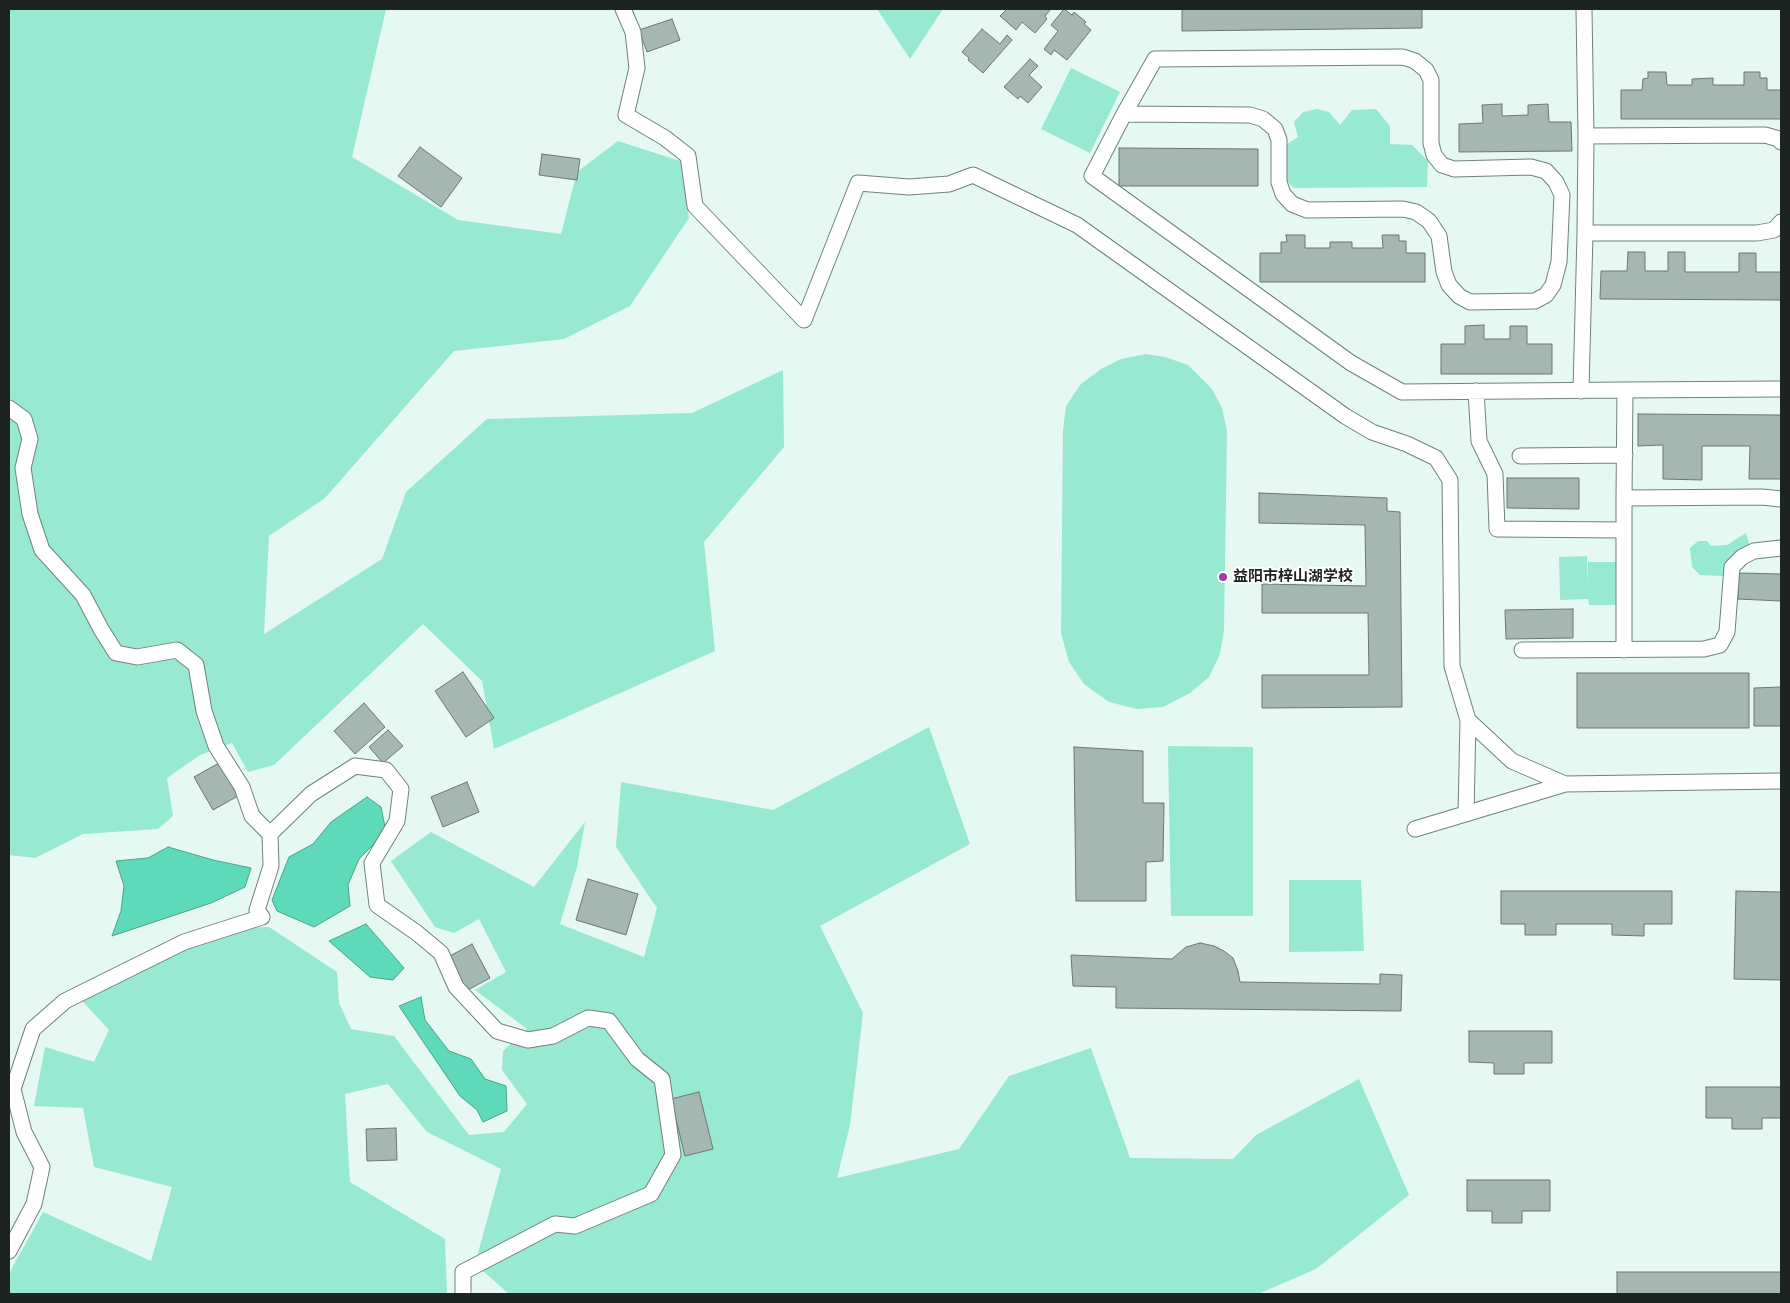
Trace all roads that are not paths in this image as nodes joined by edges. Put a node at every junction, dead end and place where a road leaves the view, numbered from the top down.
1 (622, 9) edge
2 (1584, 9) edge
3 (1124, 114) junction
4 (1586, 136) junction
5 (1781, 142) edge
6 (1781, 222) edge
7 (1585, 233) junction
8 (1781, 389) edge
9 (1625, 390) junction
10 (1476, 391) junction
11 (1581, 391) junction
12 (9, 408) edge
13 (1624, 455) junction
14 (1520, 456) dead end
15 (1624, 498) junction
16 (1781, 498) edge
17 (1624, 530) junction
18 (1781, 548) edge
19 (1522, 650) dead end
20 (1624, 650) junction
21 (1468, 720) junction
22 (1781, 781) edge
23 (1565, 784) junction
24 (1466, 814) junction
25 (1415, 829) dead end
26 (270, 834) junction
27 (9, 1251) edge
28 (463, 1294) edge

1 - 21 street
2 - 4 street
3 - 3 street
3 - 10 street
4 - 5 street
4 - 7 street
6 - 7 street
7 - 11 street
8 - 9 street
9 - 11 street
9 - 13 street
10 - 11 street
10 - 17 street
12 - 26 street
13 - 14 street
13 - 15 street
15 - 16 street
15 - 17 street
17 - 20 street
18 - 20 street
19 - 20 street
21 - 23 street
21 - 24 street
22 - 23 street
23 - 24 street
24 - 25 street
26 - 27 street
26 - 28 street

